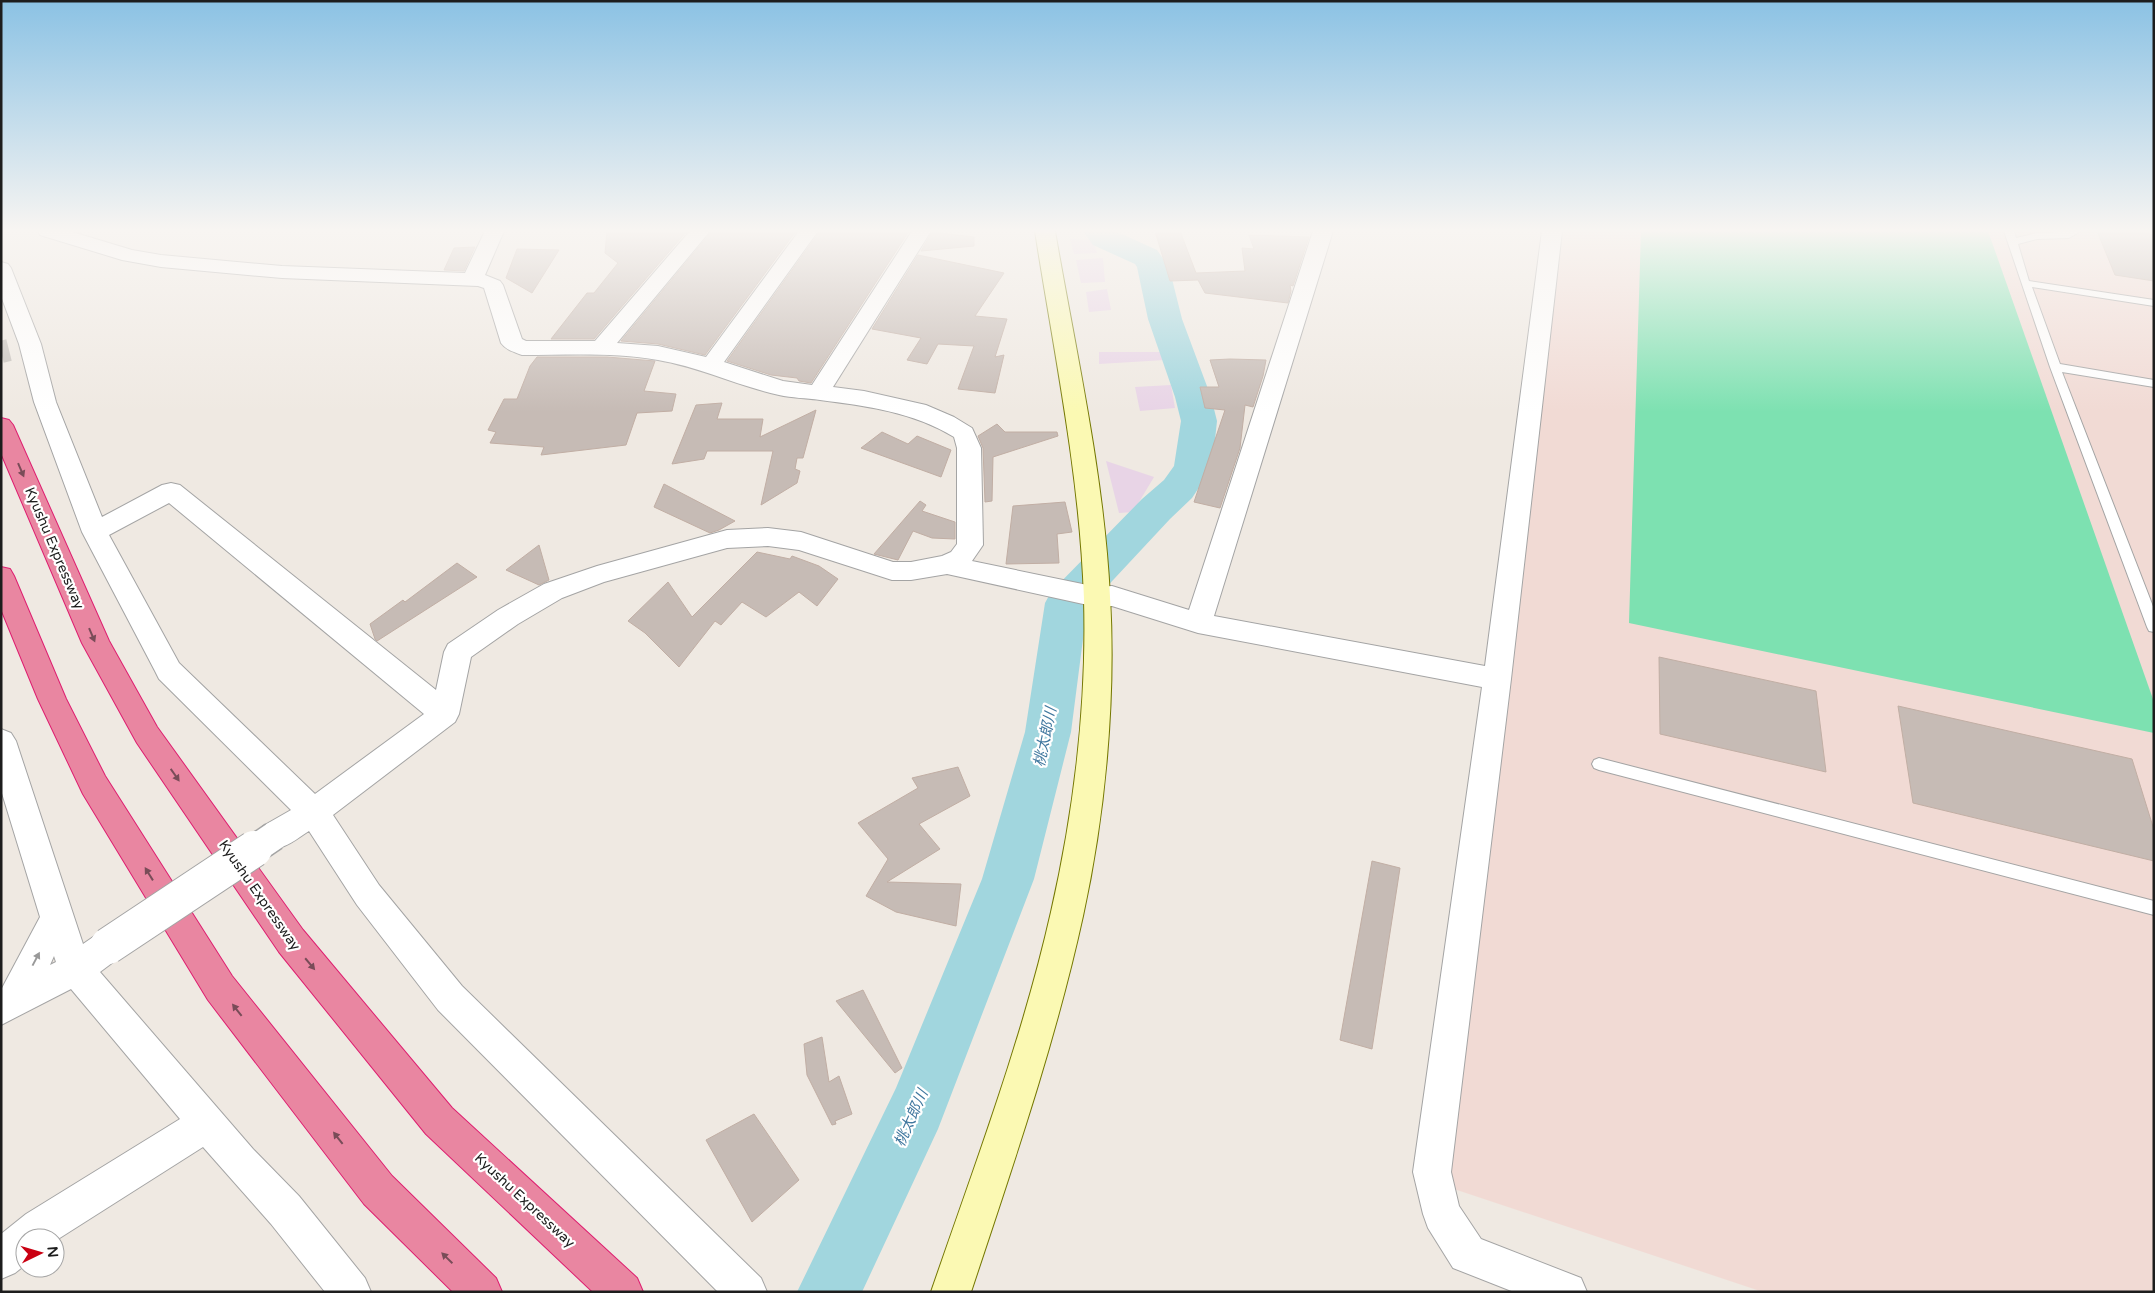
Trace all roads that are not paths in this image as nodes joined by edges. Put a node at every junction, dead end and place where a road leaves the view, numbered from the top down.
1 (7, 291) edge
2 (495, 291) edge
3 (650, 291) edge
4 (765, 291) edge
5 (884, 291) edge
6 (1054, 291) edge
7 (1304, 291) edge
8 (1545, 291) edge
9 (2028, 291) edge
10 (2079, 291) edge
11 (2154, 303) edge
12 (601, 348) junction
13 (711, 364) junction
14 (2055, 367) junction
15 (2154, 384) edge
16 (819, 392) junction
17 (1, 425) edge
18 (95, 532) junction
19 (947, 565) junction
20 (1, 576) edge
21 (1097, 597) junction
22 (2148, 598) edge
23 (1198, 623) junction
24 (2154, 627) edge
25 (1497, 679) junction
26 (445, 714) junction
27 (1, 741) edge
28 (1599, 764) dead end
29 (314, 812) junction
30 (2154, 908) edge
31 (57, 918) junction
32 (76, 969) junction
33 (8, 1004) edge
34 (207, 1124) junction
35 (40, 1228) edge
36 (15, 1248) edge
37 (1, 1259) edge
38 (351, 1292) edge
39 (482, 1292) edge
40 (623, 1292) edge
41 (747, 1292) edge
42 (951, 1292) edge
43 (1567, 1292) edge

1 - 18 street
2 - 12 street
3 - 12 street
4 - 13 street
5 - 16 street
6 - 21 street
7 - 23 street
8 - 25 street
9 - 14 lane
10 - 11 lane
12 - 13 street
13 - 16 street
14 - 15 lane
14 - 22 lane
16 - 19 street
17 -> 40 highway, Kyushu Expressway
18 - 26 street
18 - 29 street
19 - 21 street
19 - 26 street
39 -> 20 highway
21 - 23 street
21 - 42 street
22 - 24 lane
23 - 25 street
25 - 43 street
26 - 29 street
27 - 31 street
28 - 30 lane
29 - 32 street, bridge
29 - 41 street
31 - 32 street
33 -> 31 street
32 - 33 street
32 - 34 street
34 - 35 street
34 - 38 street
36 - 37 street

